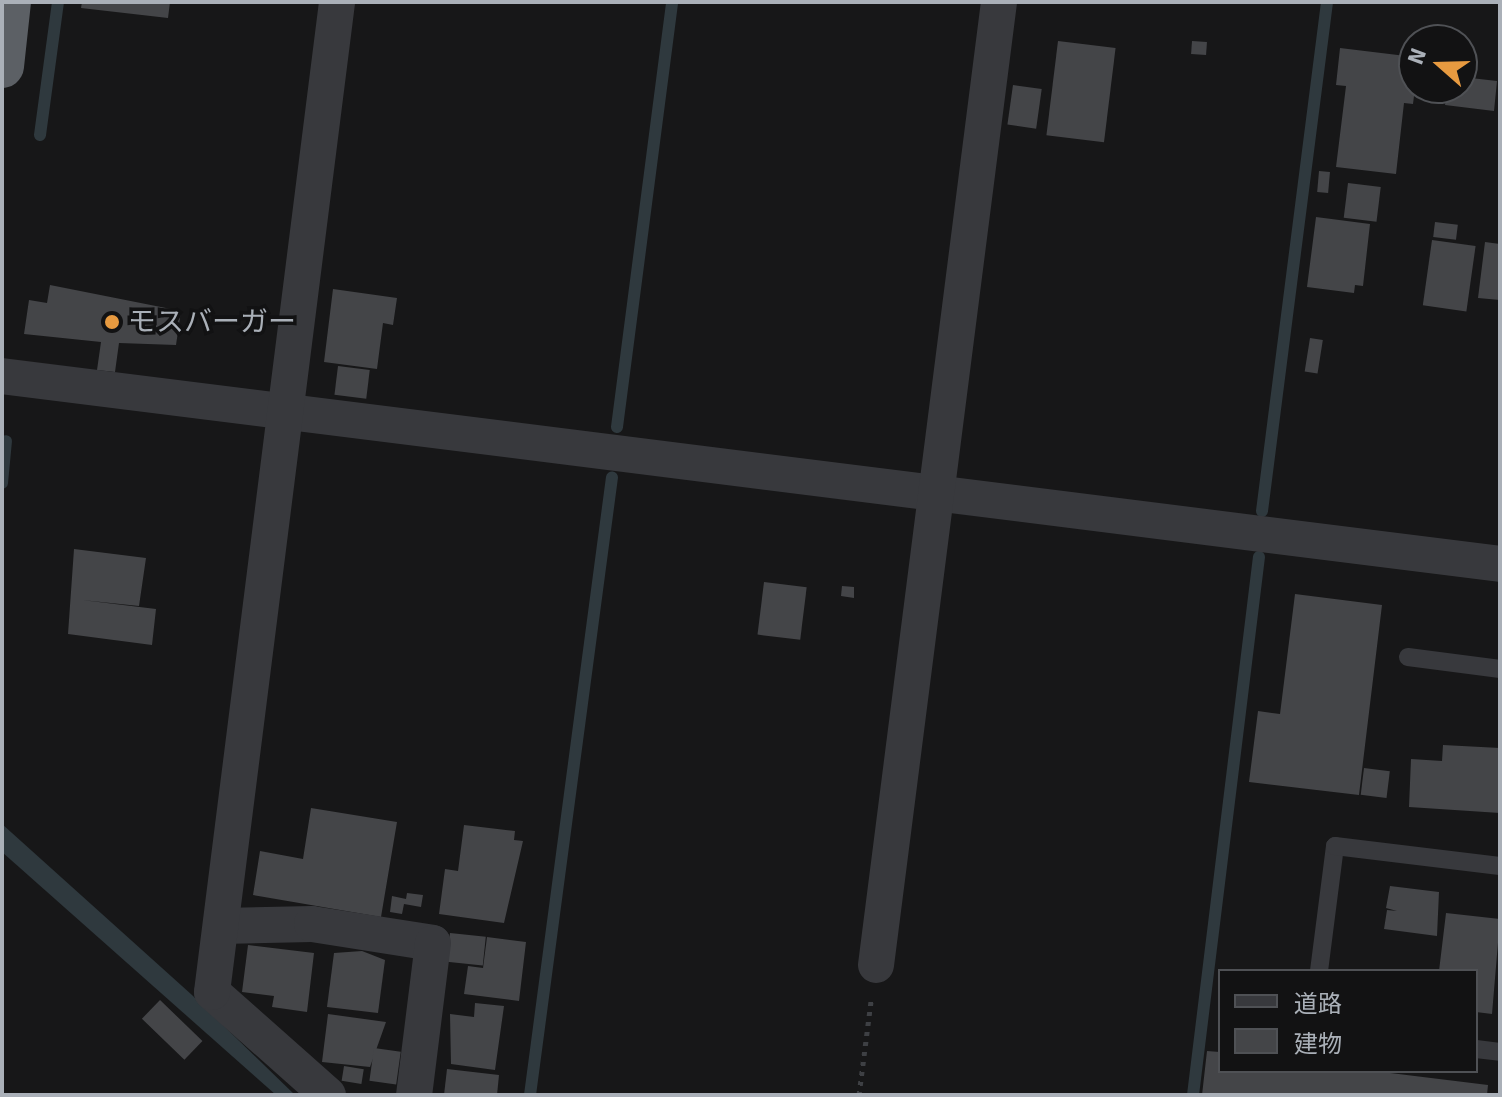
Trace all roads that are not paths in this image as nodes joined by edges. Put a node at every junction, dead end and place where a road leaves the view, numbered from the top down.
1 (9, 2) edge
2 (337, 2) edge
3 (999, 2) edge
4 (2, 66) edge
5 (2, 376) edge
6 (281, 415) junction
7 (937, 493) junction
8 (1500, 564) edge
9 (1408, 657) dead end
10 (1500, 669) edge
11 (1500, 866) edge
12 (221, 926) junction
13 (876, 965) road end
14 (1319, 969) edge
15 (1478, 1049) edge
16 (1500, 1052) edge
17 (328, 1095) edge
18 (414, 1095) edge

1 - 4 highway
2 - 6 street
3 - 7 street
5 - 6 street
6 - 7 street
6 - 12 street
7 - 8 street
7 - 13 street
9 - 10 lane
11 - 14 lane
12 - 17 street
12 - 18 street
15 - 16 lane

